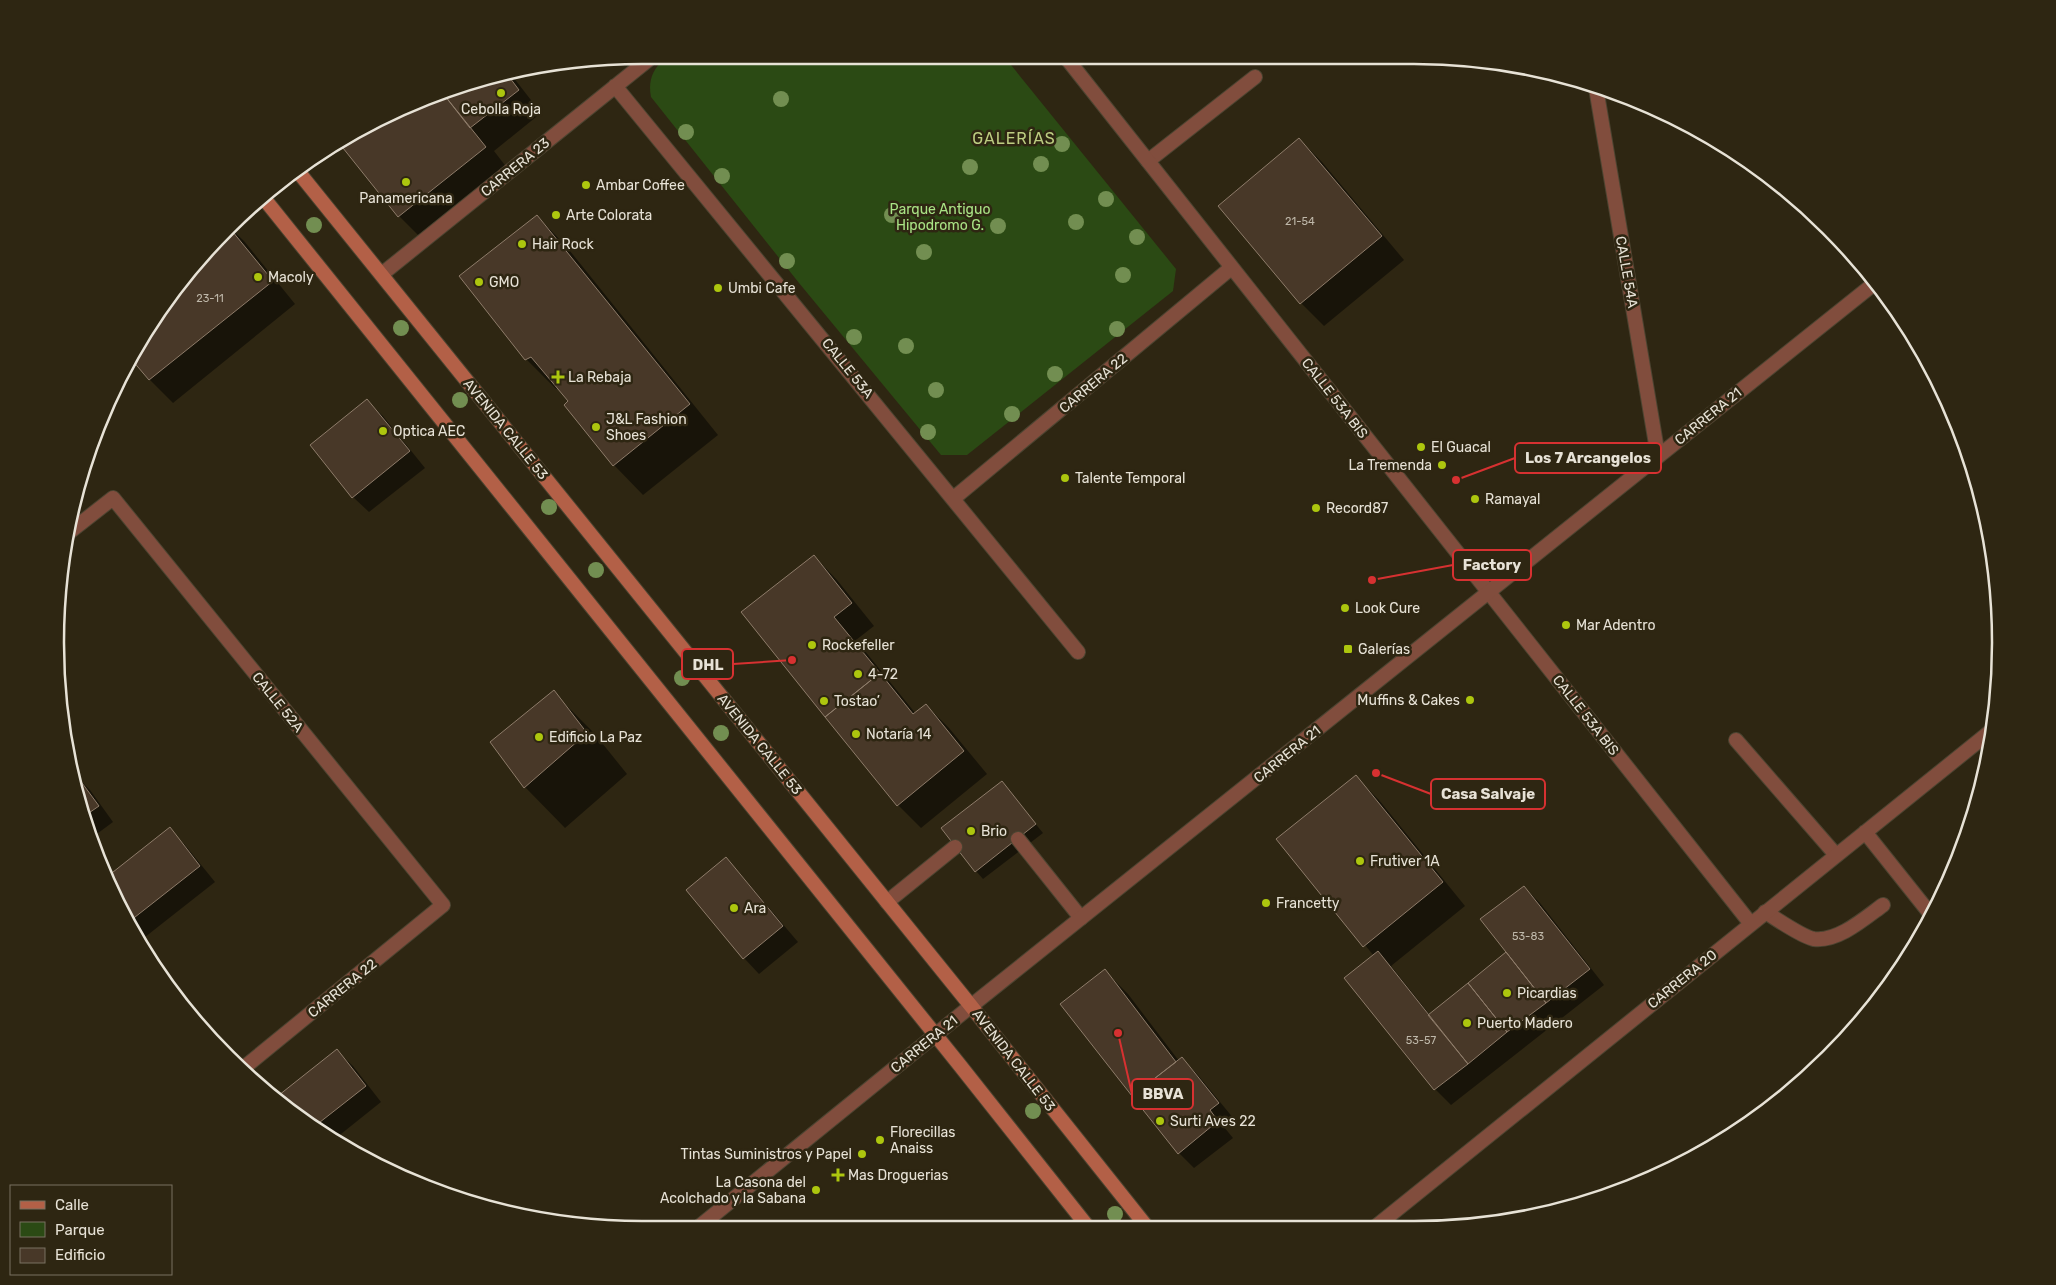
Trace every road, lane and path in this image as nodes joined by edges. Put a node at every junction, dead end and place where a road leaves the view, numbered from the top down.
1 (643, 64) edge
2 (1071, 64) edge
3 (1255, 77) dead end
4 (615, 86) junction
5 (1597, 93) edge
6 (1148, 161) junction
7 (301, 175) edge
8 (267, 202) edge
9 (1231, 268) junction
10 (382, 274) junction
11 (1870, 287) edge
12 (1658, 456) junction
13 (954, 498) junction
14 (76, 527) edge
15 (1489, 592) junction
16 (1078, 652) dead end
17 (1984, 737) edge
18 (1736, 740) dead end
19 (1865, 832) junction
20 (1018, 839) dead end
21 (955, 848) dead end
22 (1836, 855) junction
23 (887, 902) junction
24 (443, 905) joint
25 (1883, 905) dead end
26 (1927, 910) edge
27 (1765, 912) junction
28 (1082, 918) junction
29 (1751, 924) junction
30 (971, 1006) junction
31 (936, 1035) junction
32 (247, 1065) edge
33 (706, 1221) edge
34 (1083, 1221) edge
35 (1141, 1221) edge
36 (1383, 1221) edge

1 - 4 street, CARRERA 23
2 - 6 street, CALLE 53A BIS
3 - 6 street
4 - 10 street, CARRERA 23
4 - 13 street, CALLE 53A
5 - 12 street, CALLE 54A
6 - 9 street, CALLE 53A BIS
7 - 10 main road, AVENIDA CALLE 53
8 - 31 main road
9 - 13 street, CARRERA 22
9 - 15 street, CALLE 53A BIS
10 - 23 main road, AVENIDA CALLE 53
11 - 12 street, CARRERA 21
12 - 15 street, CARRERA 21
13 - 16 street, CALLE 53A
14 - 24 street, CALLE 52A
15 - 28 street, CARRERA 21
15 - 29 street, CALLE 53A BIS
17 - 19 street, CARRERA 20
18 - 22 street
19 - 22 street, CARRERA 20
19 - 26 street
20 - 28 street
21 - 23 street
22 - 27 street, CARRERA 20
23 - 30 main road, AVENIDA CALLE 53
24 - 32 street, CARRERA 22
25 - 27 street
27 - 29 street, CARRERA 20
28 - 30 street, CARRERA 21
29 - 36 street, CARRERA 20
30 - 31 street, CARRERA 21
30 - 35 main road, AVENIDA CALLE 53
31 - 33 street, CARRERA 21
31 - 34 main road

